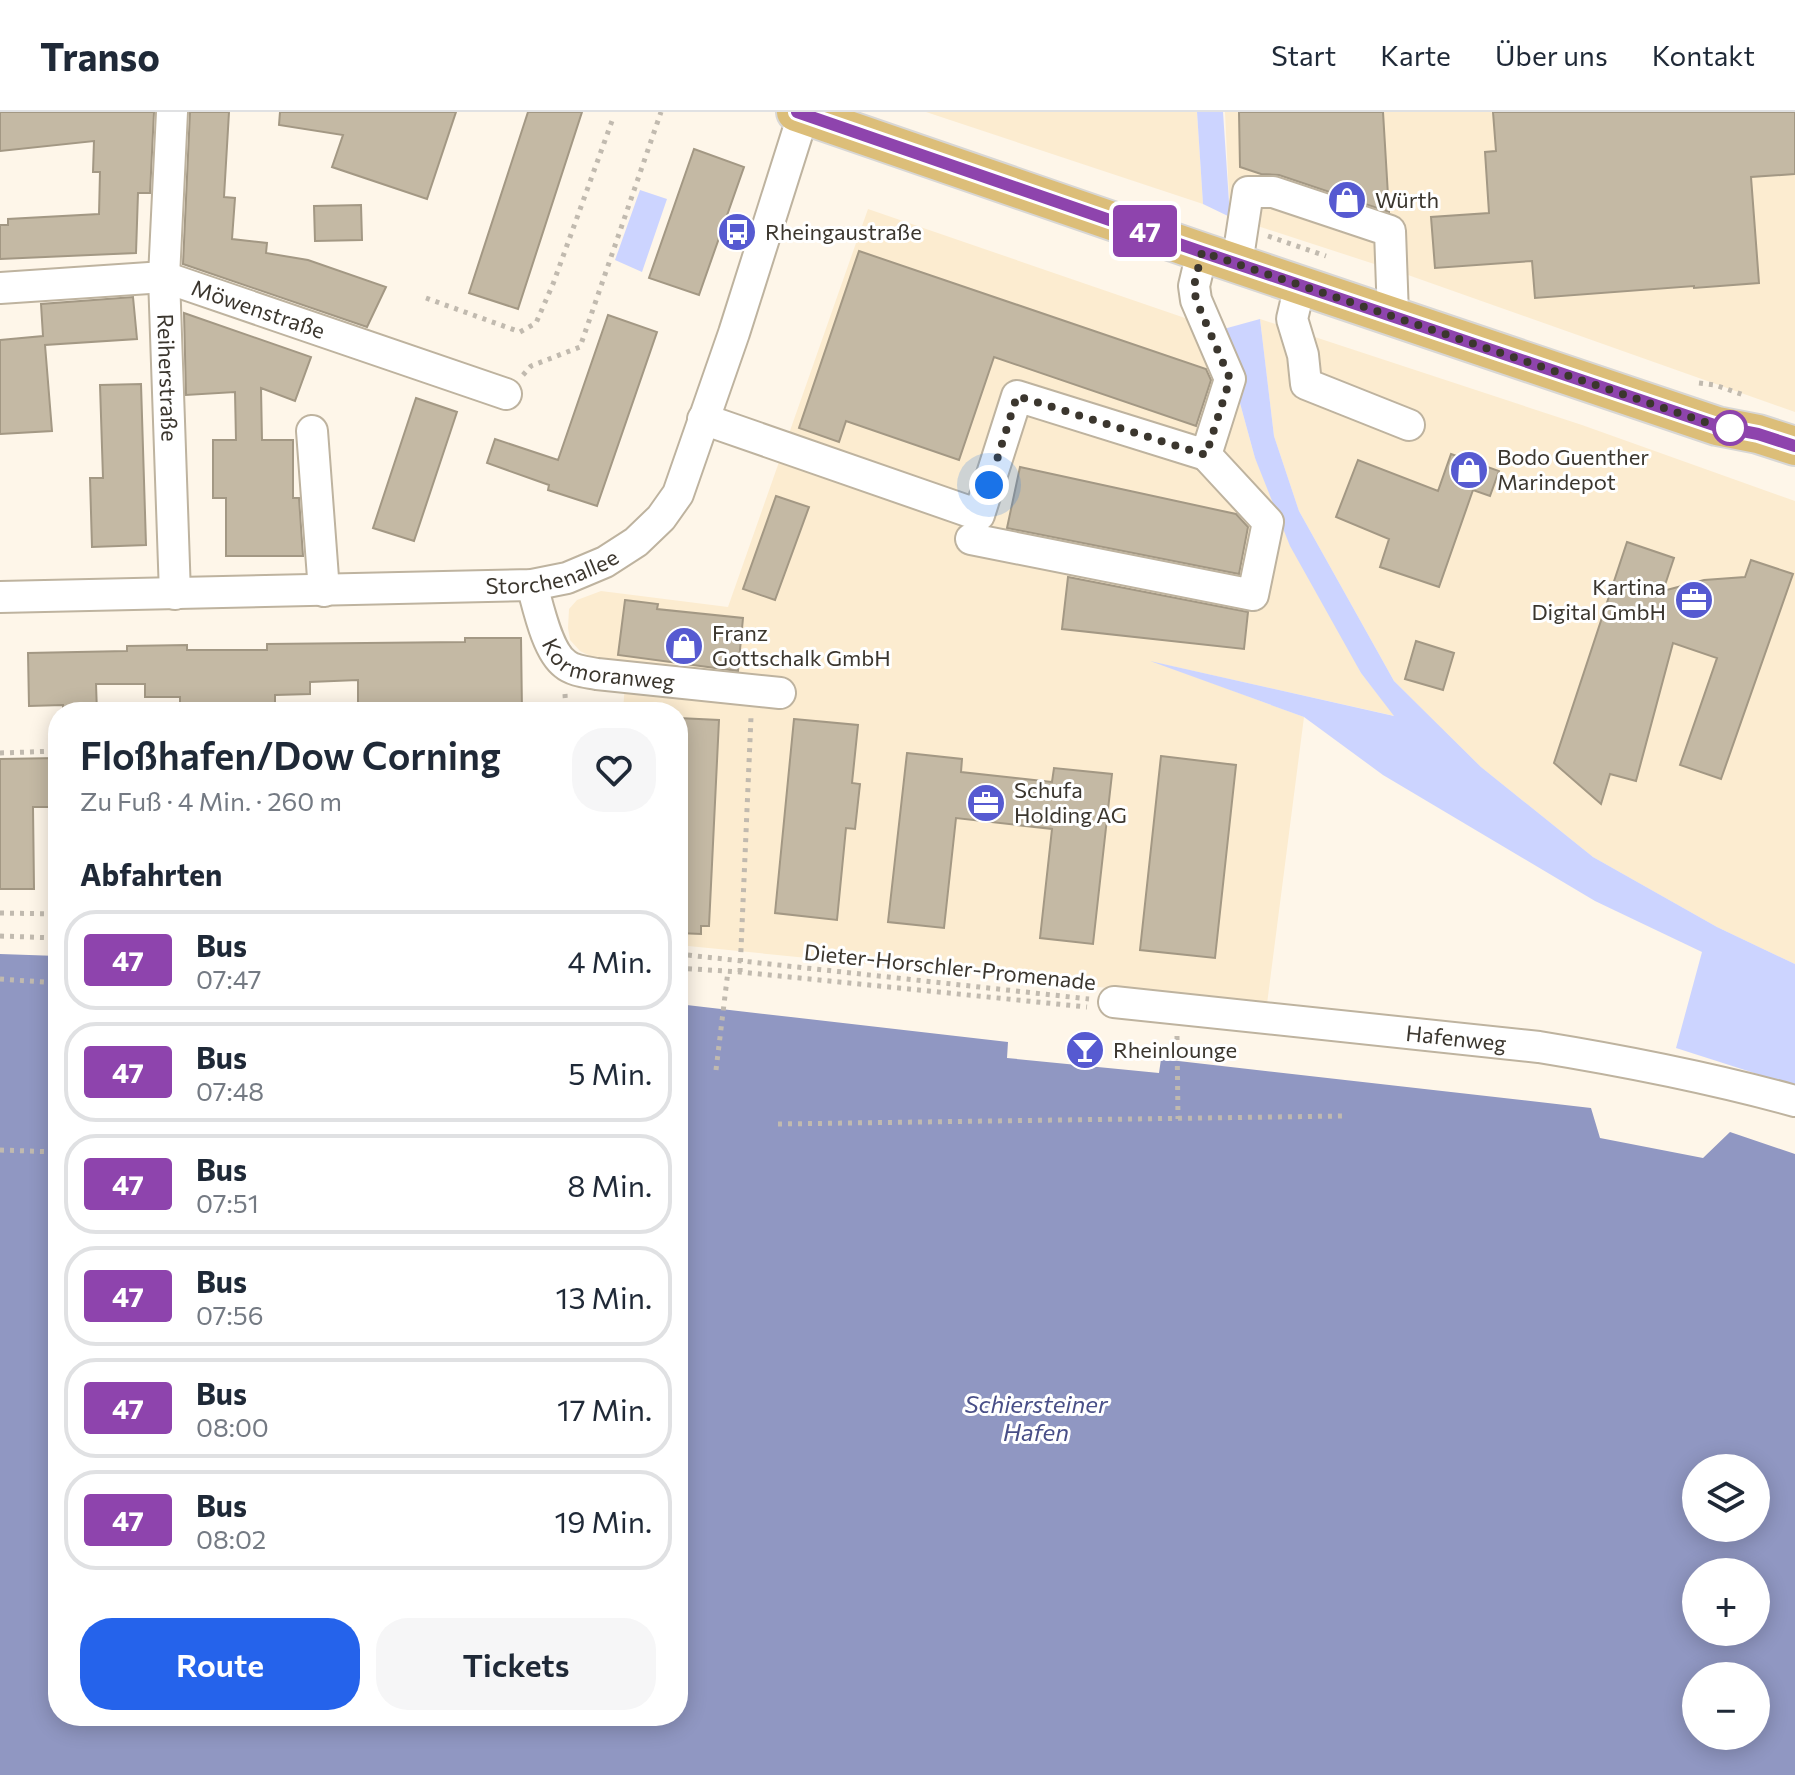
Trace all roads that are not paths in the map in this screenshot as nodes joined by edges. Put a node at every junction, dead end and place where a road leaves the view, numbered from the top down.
1 (172, 112) edge
2 (801, 113) edge
3 (1220, 258) junction
4 (164, 277) junction
5 (1300, 285) junction
6 (0, 288) edge
7 (1393, 315) junction
8 (506, 394) road end
9 (703, 419) junction
10 (1409, 425) dead end
11 (1717, 426) junction
12 (312, 431) dead end
13 (1795, 446) edge
14 (1206, 455) junction
15 (1795, 460) edge
16 (971, 539) dead end
17 (532, 585) junction
18 (324, 591) junction
19 (175, 594) junction
20 (0, 597) edge
21 (780, 693) dead end
22 (1114, 1002) road end
23 (1795, 1101) edge

1 - 4 street, Reiherstraße
2 - 3 main road
2 - 9 street, Storchenallee
3 - 5 main road
3 - 7 street
3 - 14 street
4 - 6 street, Möwenstraße
4 - 8 street, Möwenstraße
4 - 19 street, Reiherstraße
5 - 7 main road
5 - 10 street
7 - 11 main road
9 - 14 street
9 - 17 street, Storchenallee
11 - 13 main road
11 - 15 main road
12 - 18 street
14 - 16 street
17 - 18 street, Storchenallee
17 - 21 street, Kormoranweg
18 - 19 street, Storchenallee
19 - 20 street, Storchenallee
22 - 23 street, Hafenweg

